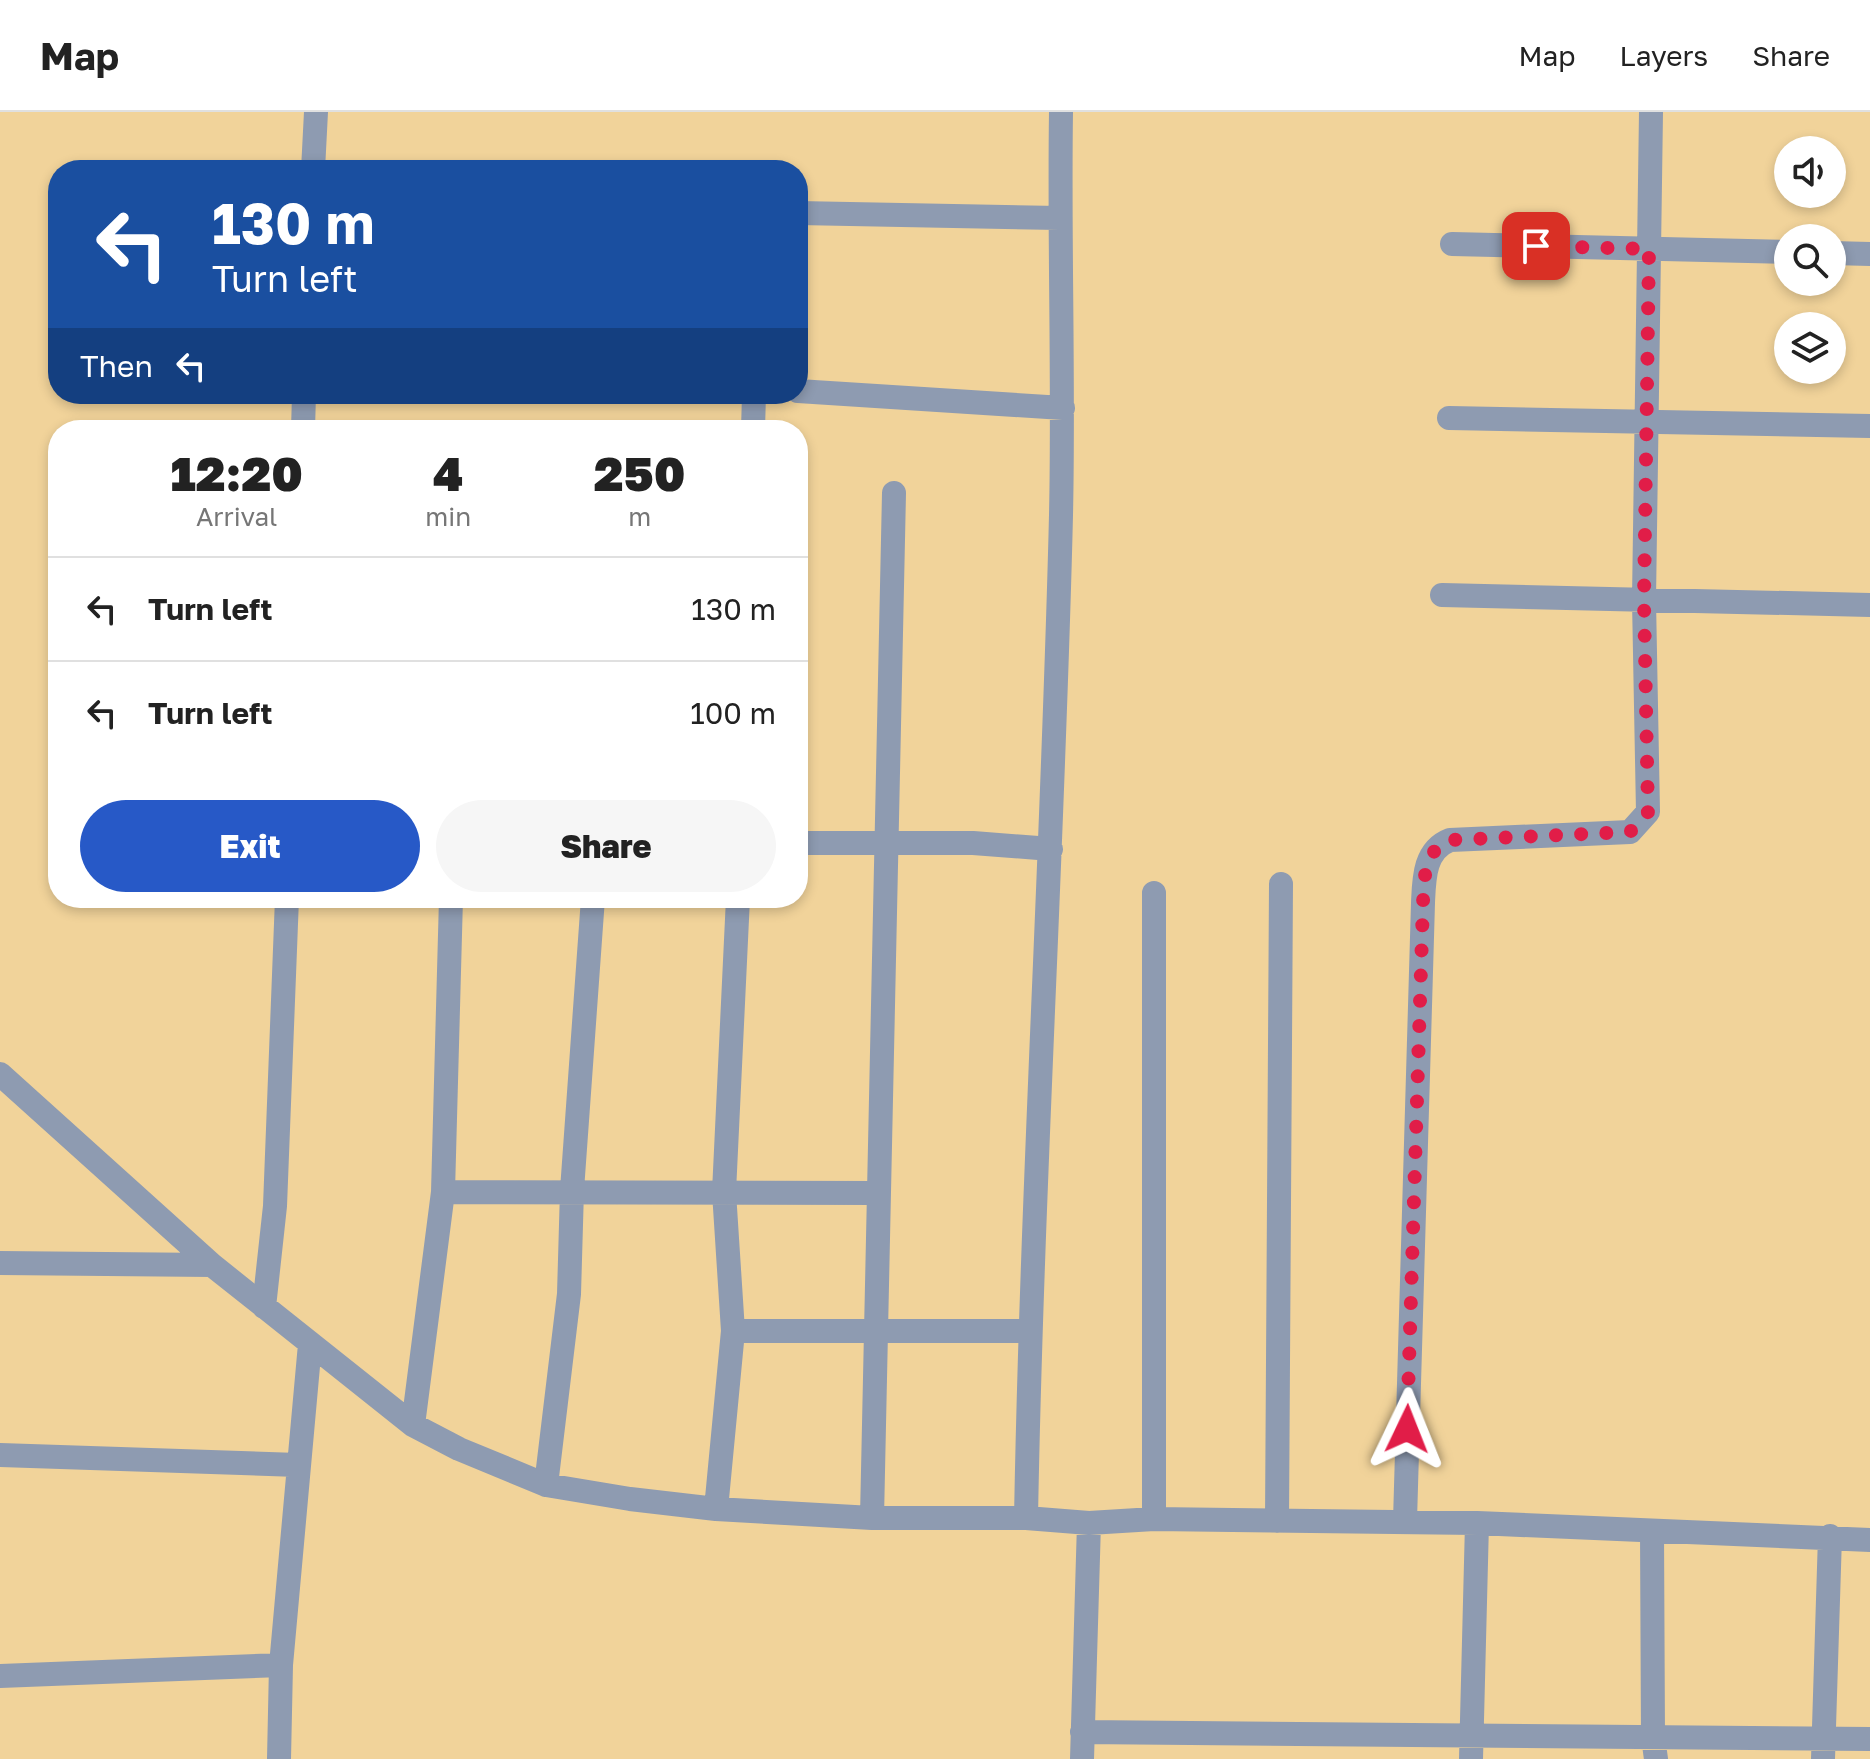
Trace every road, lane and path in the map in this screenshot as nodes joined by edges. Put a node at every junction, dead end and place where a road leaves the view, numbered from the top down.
1 (316, 112) edge
2 (1061, 112) edge
3 (1651, 112) edge
4 (314, 160) edge
5 (808, 213) edge
6 (1059, 218) junction
7 (1452, 244) dead end
8 (1649, 249) junction
9 (1774, 252) edge
10 (1846, 253) edge
11 (1870, 254) edge
12 (808, 391) edge
13 (1063, 408) junction
14 (1449, 418) dead end
15 (1647, 422) junction
16 (1870, 426) edge
17 (894, 493) dead end
18 (1442, 595) dead end
19 (1644, 600) junction
20 (1870, 605) edge
21 (808, 843) edge
22 (885, 845) junction
23 (1051, 849) junction
24 (1281, 884) dead end
25 (1154, 893) dead end
26 (287, 908) edge
27 (451, 908) edge
28 (592, 908) edge
29 (738, 908) edge
30 (0, 1074) edge
31 (572, 1190) junction
32 (443, 1192) junction
33 (724, 1192) junction
34 (878, 1193) junction
35 (0, 1263) edge
36 (212, 1265) junction
37 (264, 1307) junction
38 (733, 1331) junction
39 (876, 1331) junction
40 (1029, 1331) junction
41 (310, 1344) junction
42 (413, 1425) junction
43 (0, 1455) edge
44 (298, 1465) junction
45 (546, 1485) junction
46 (716, 1509) junction
47 (872, 1518) junction
48 (1026, 1518) junction
49 (1154, 1519) junction
50 (1277, 1521) junction
51 (1405, 1521) junction
52 (1089, 1523) junction
53 (1477, 1523) junction
54 (1652, 1532) junction
55 (1830, 1536) junction
56 (1870, 1540) edge
57 (281, 1665) junction
58 (0, 1676) edge
59 (1082, 1732) junction
60 (1870, 1739) edge
61 (1472, 1747) edge
62 (1654, 1748) edge
63 (1823, 1749) edge
64 (279, 1759) edge
65 (1082, 1759) edge

1 - 4 street
2 - 6 street
3 - 8 street
5 - 6 street
6 - 13 street
7 - 8 street
8 - 9 street
8 - 15 street
10 - 11 street
12 - 13 street
13 - 23 street
14 - 15 street
15 - 16 street
15 - 19 street
17 - 22 street
18 - 19 street
19 - 20 street
19 - 51 street
21 - 22 street
22 - 23 street
22 - 34 street
23 - 40 street
24 - 50 street
25 - 49 street
26 - 37 street
27 - 32 street
28 - 31 street
29 - 33 street
30 - 36 street
31 - 32 street
31 - 33 street
31 - 45 street
32 - 42 street
33 - 34 street
33 - 38 street
34 - 39 street
35 - 36 street
36 - 37 street
37 - 41 street
38 - 39 street
38 - 46 street
39 - 40 street
39 - 47 street
40 - 48 street
41 - 42 street
41 - 44 street
42 - 45 street
43 - 44 street
44 - 57 street
45 - 46 street
46 - 47 street
47 - 48 street
48 - 52 street
49 - 50 street
49 - 52 street
50 - 51 street
51 - 53 street
52 - 59 street
53 - 54 street
53 - 61 street
54 - 55 street
54 - 62 street
55 - 56 street
55 - 63 street
57 - 58 street
57 - 64 street
59 - 61 street
59 - 65 street
60 - 63 street
61 - 62 street
62 - 63 street

